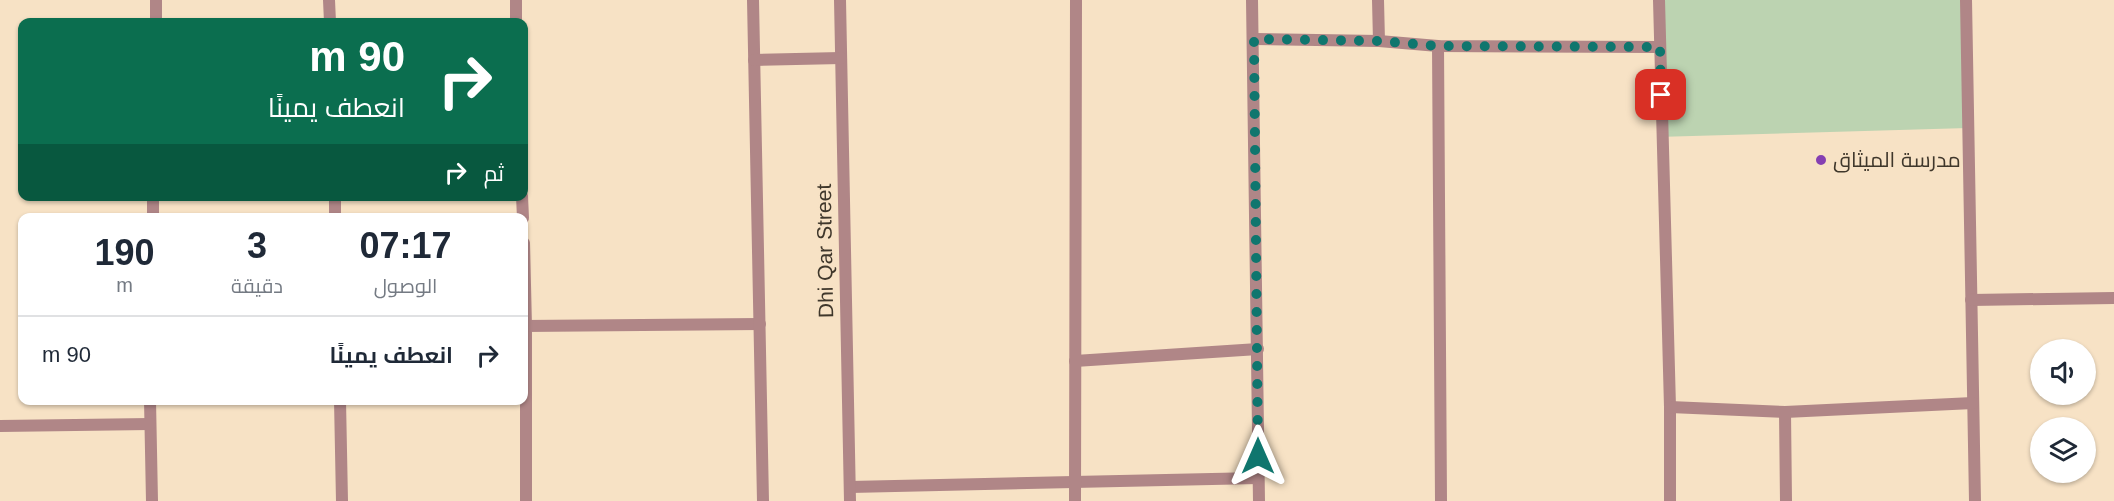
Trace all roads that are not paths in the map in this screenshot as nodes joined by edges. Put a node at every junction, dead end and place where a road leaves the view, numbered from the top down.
1 (156, 0) edge
2 (329, 0) edge
3 (516, 0) edge
4 (753, 0) edge
5 (840, 0) edge
6 (1076, 0) edge
7 (1252, 0) edge
8 (1378, 0) edge
9 (1659, 0) edge
10 (1966, 0) edge
11 (156, 18) edge
12 (330, 18) edge
13 (516, 18) edge
14 (1254, 39) junction
15 (1379, 41) junction
16 (1438, 46) junction
17 (1660, 47) junction
18 (841, 58) junction
19 (754, 60) junction
20 (2114, 298) edge
21 (1971, 300) junction
22 (760, 324) junction
23 (528, 326) edge
24 (1257, 349) junction
25 (1074, 361) junction
26 (1973, 403) junction
27 (150, 405) edge
28 (340, 405) edge
29 (525, 405) edge
30 (1670, 407) junction
31 (1785, 412) junction
32 (150, 424) junction
33 (0, 426) edge
34 (1258, 478) junction
35 (1074, 483) junction
36 (850, 487) junction
37 (152, 501) edge
38 (342, 501) edge
39 (526, 501) edge
40 (763, 501) edge
41 (850, 501) edge
42 (1074, 501) edge
43 (1259, 501) edge
44 (1441, 501) edge
45 (1670, 501) edge
46 (1786, 501) edge
47 (1975, 501) edge

1 - 11 street
2 - 12 street
3 - 13 street
4 - 19 street
5 - 18 street, Dhi Qar Street
6 - 25 street
7 - 14 street
8 - 15 street
9 - 17 street
10 - 21 street
14 - 15 street
14 - 24 street
15 - 16 street
16 - 17 street
16 - 44 street
17 - 30 street
18 - 19 street
18 - 36 street, Dhi Qar Street
19 - 22 street
20 - 21 street
21 - 26 street
22 - 23 street
22 - 40 street
24 - 25 street
24 - 34 street
25 - 35 street
26 - 31 street
26 - 47 street
27 - 32 street
28 - 38 street
29 - 39 street
30 - 31 street
30 - 45 street
31 - 46 street
32 - 33 street
32 - 37 street
34 - 35 street
34 - 43 street
35 - 36 street
35 - 42 street
36 - 41 street, Dhi Qar Street

